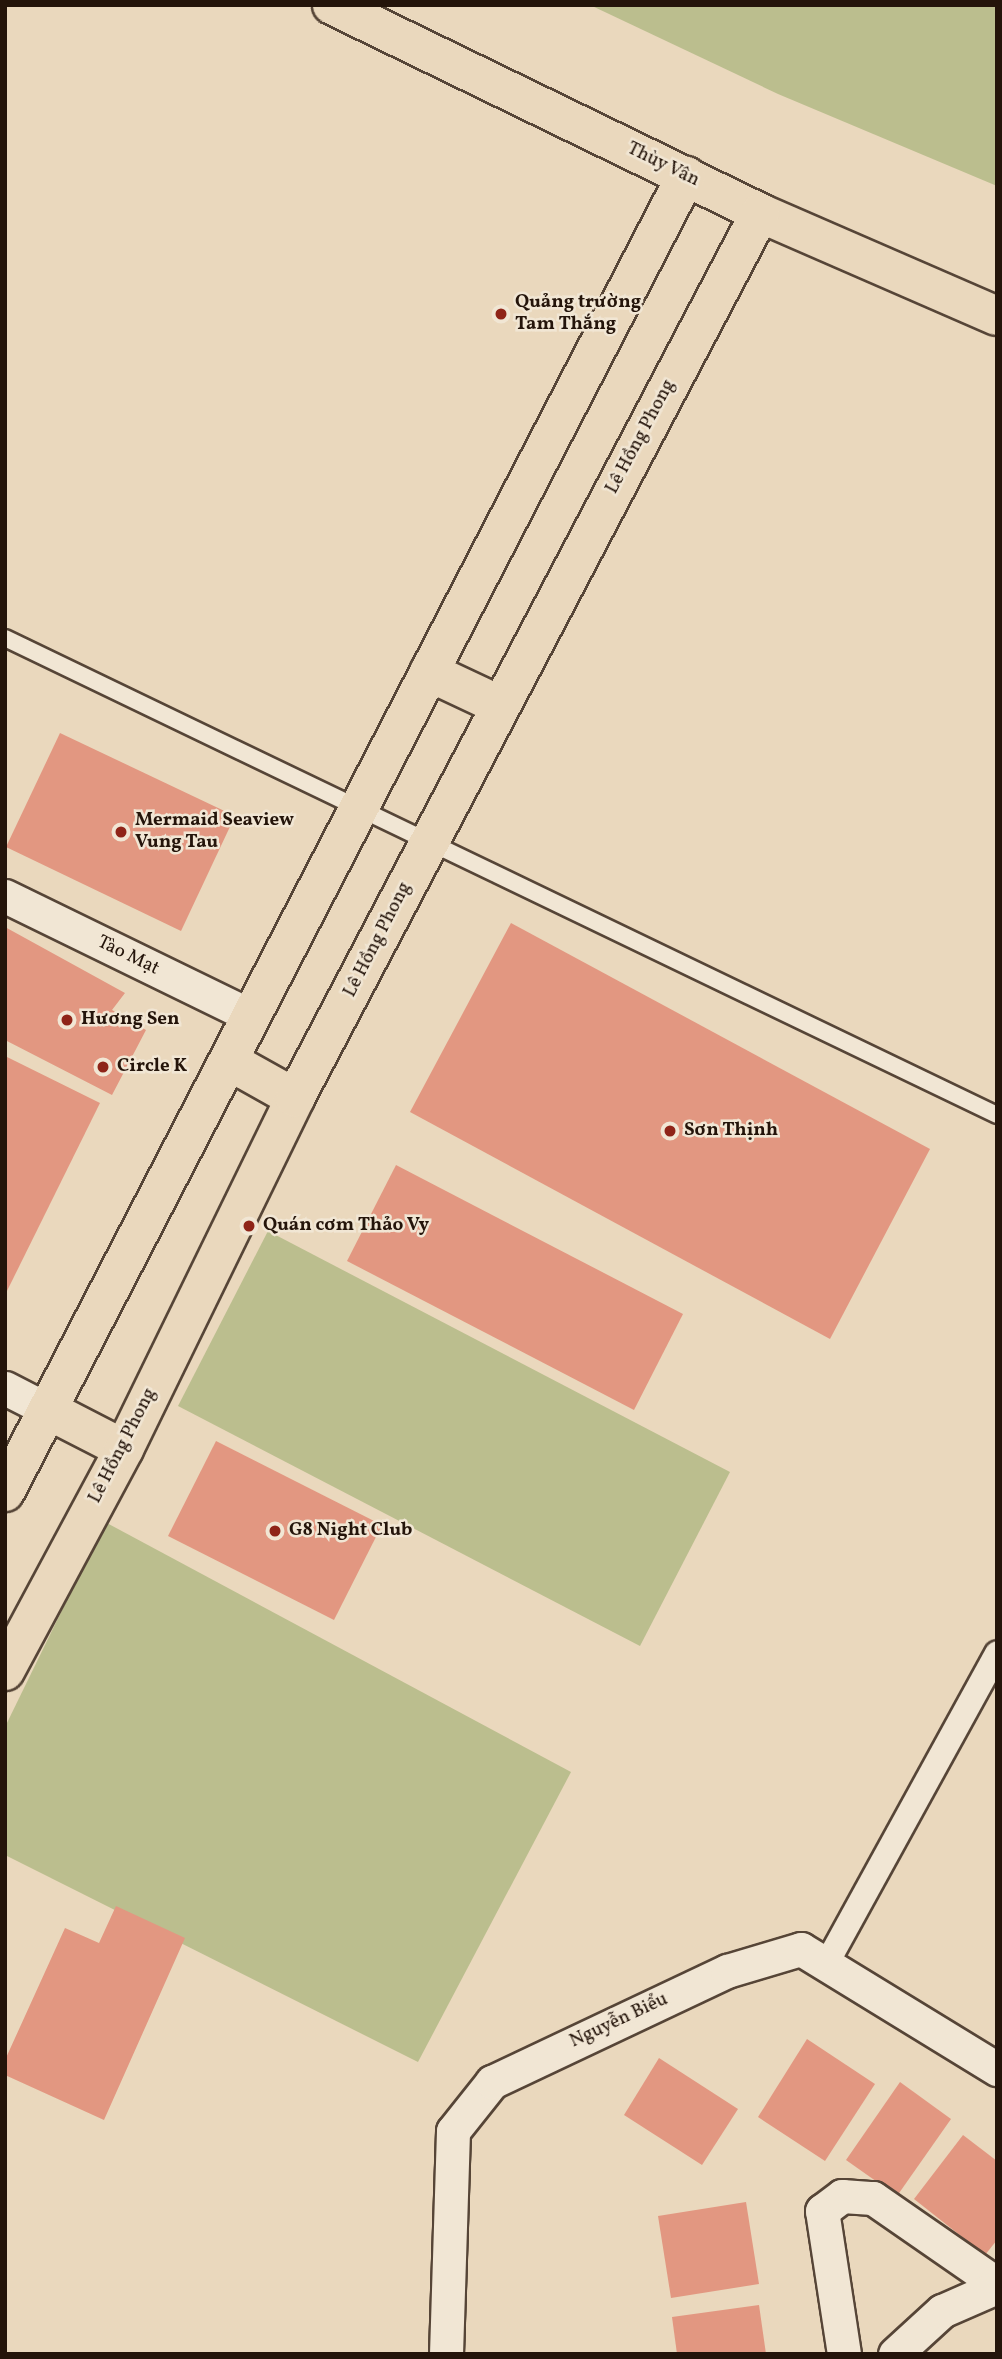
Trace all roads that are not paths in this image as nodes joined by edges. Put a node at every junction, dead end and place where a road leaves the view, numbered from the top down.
1 (332, 5) edge
2 (686, 176) junction
3 (760, 213) junction
4 (997, 316) edge
5 (5, 638) edge
6 (429, 672) junction
7 (499, 705) junction
8 (359, 808) junction
9 (429, 842) junction
10 (5, 896) edge
11 (251, 1016) junction
12 (229, 1060) junction
13 (295, 1098) junction
14 (997, 1115) edge
15 (5, 1388) edge
16 (48, 1410) junction
17 (124, 1449) junction
18 (5, 1492) edge
19 (997, 1653) edge
20 (5, 1671) edge
21 (828, 1961) junction
22 (997, 2069) edge
23 (997, 2285) edge
24 (446, 2354) edge
25 (844, 2354) edge
26 (895, 2354) edge

1 - 2 main road, Thùy Vân
2 - 3 main road, Thùy Vân
2 - 6 main road
3 - 4 main road, Thùy Vân
3 - 7 main road, Lê Hồng Phong
5 - 8 lane
6 - 7 main road
6 - 8 main road
7 - 9 main road, Lê Hồng Phong
8 - 9 lane
8 - 11 main road
9 - 13 main road, Lê Hồng Phong
9 - 14 lane
10 - 11 street, Tào Mạt
11 - 12 main road
12 - 13 main road
12 - 16 main road
13 - 17 main road, Lê Hồng Phong
15 - 16 street
16 - 17 main road
16 - 18 main road
17 - 20 main road, Lê Hồng Phong
19 - 21 street
21 - 22 street, Nguyễn Biểu
21 - 24 street, Nguyễn Biểu
23 - 25 street
23 - 26 street

